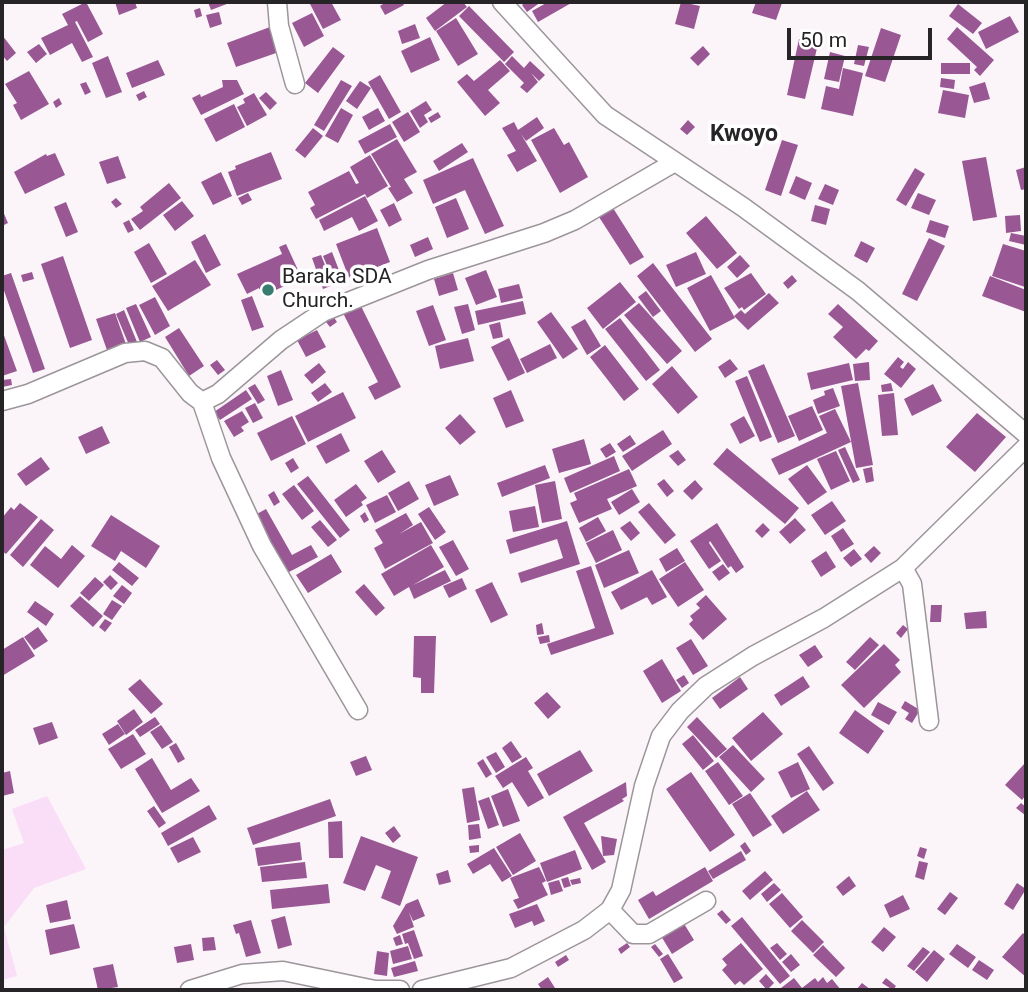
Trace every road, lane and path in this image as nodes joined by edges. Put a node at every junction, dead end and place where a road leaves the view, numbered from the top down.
1 (277, 2) edge
2 (502, 2) edge
3 (295, 84) dead end
4 (675, 162) junction
5 (2, 401) edge
6 (202, 402) junction
7 (1026, 434) edge
8 (1026, 447) edge
9 (903, 568) junction
10 (358, 710) dead end
11 (929, 721) dead end
12 (706, 901) dead end
13 (611, 910) junction
14 (190, 990) edge
15 (400, 990) edge
16 (422, 990) edge

1 - 3 street
2 - 4 street
4 - 6 street
4 - 7 street
5 - 6 street
6 - 10 street
8 - 9 street
9 - 11 street
9 - 13 street
12 - 13 street
13 - 16 street
14 - 15 street

